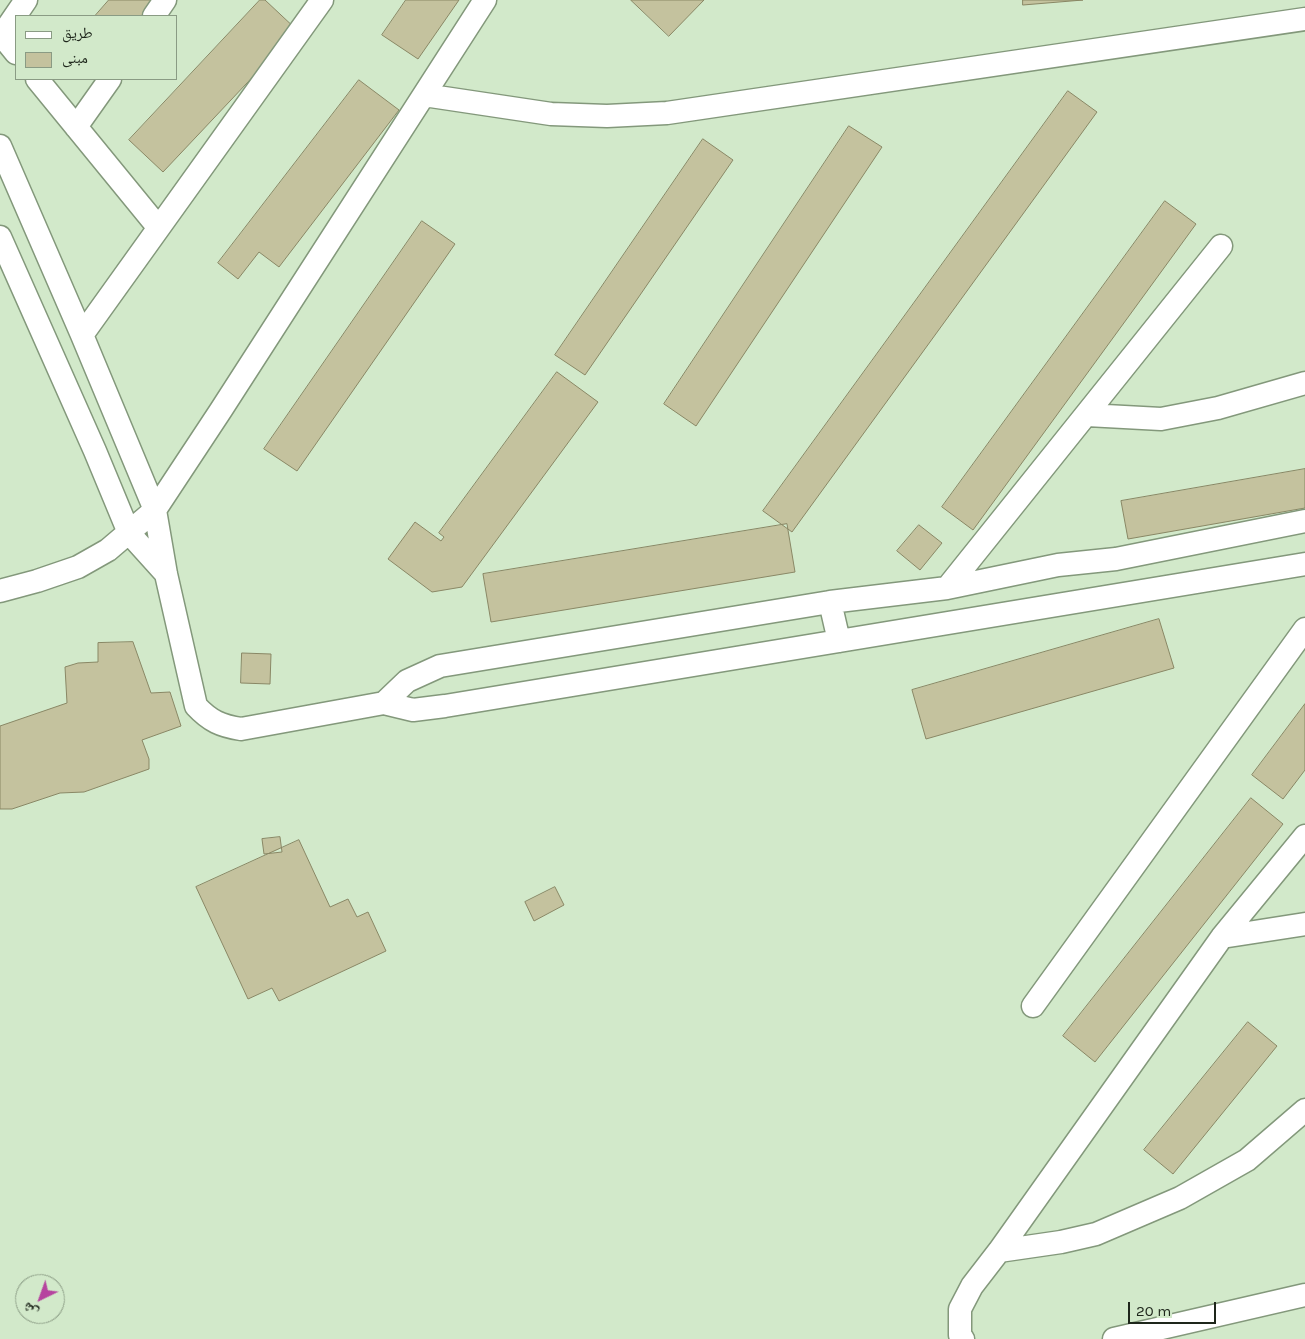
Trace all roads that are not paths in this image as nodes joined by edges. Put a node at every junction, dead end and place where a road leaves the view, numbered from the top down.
1 (26, 0) edge
2 (165, 0) edge
3 (322, 0) edge
4 (485, 0) edge
5 (16, 15) edge
6 (155, 15) edge
7 (15, 16) edge
8 (1305, 19) edge
9 (1, 37) edge
10 (15, 52) edge
11 (38, 80) edge
12 (109, 80) edge
13 (424, 96) junction
14 (76, 127) junction
15 (0, 146) edge
16 (158, 227) junction
17 (0, 237) edge
18 (1221, 246) dead end
19 (82, 335) junction
20 (1305, 382) edge
21 (1087, 415) junction
22 (154, 510) junction
23 (1305, 521) edge
24 (129, 533) junction
25 (1305, 564) edge
26 (166, 574) junction
27 (947, 588) junction
28 (0, 591) edge
29 (830, 602) junction
30 (1305, 629) edge
31 (839, 641) junction
32 (384, 702) junction
33 (1305, 836) edge
34 (1305, 924) edge
35 (1222, 937) junction
36 (1033, 1006) dead end
37 (1305, 1110) edge
38 (999, 1251) junction
39 (1305, 1295) edge
40 (963, 1339) edge
41 (1114, 1339) edge

1 - 5 street
2 - 6 street
3 - 16 street
4 - 13 street
7 - 9 street
8 - 13 street
9 - 10 street
11 - 14 street
12 - 14 street
13 - 22 street
14 - 16 street
15 - 19 street
16 - 19 street
17 - 24 street
18 - 21 street
19 - 22 street
20 - 21 street
21 - 27 street
22 - 24 street
22 - 26 street
23 - 27 street
24 - 26 street
24 - 28 street
25 - 31 street
26 - 32 street
27 - 29 street
29 - 31 street
29 - 32 street
30 - 36 street
31 - 32 street
33 - 35 street
34 - 35 street
35 - 38 street
37 - 38 street
38 - 40 street
39 - 41 street

